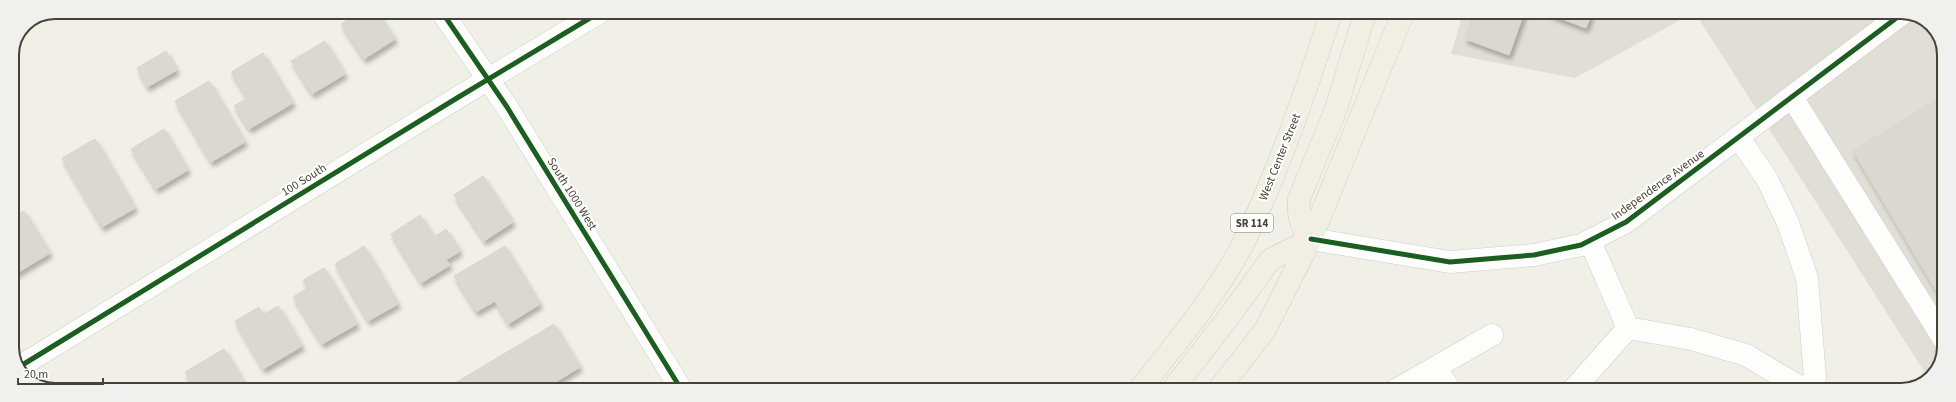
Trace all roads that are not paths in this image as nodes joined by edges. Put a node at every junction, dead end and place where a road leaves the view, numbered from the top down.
1 (447, 19) edge
2 (588, 19) edge
3 (1329, 19) edge
4 (1363, 19) edge
5 (1401, 19) edge
6 (1895, 19) edge
7 (488, 79) junction
8 (1792, 97) junction
9 (1738, 138) junction
10 (1311, 239) junction
11 (1590, 241) junction
12 (1628, 328) junction
13 (1937, 328) edge
14 (1492, 335) dead end
15 (24, 364) edge
16 (1436, 368) junction
17 (676, 383) edge
18 (1145, 383) edge
19 (1177, 383) edge
20 (1223, 383) edge
21 (1409, 383) edge
22 (1446, 383) edge
23 (1579, 383) edge
24 (1793, 383) edge
25 (1811, 383) edge

1 - 7 street, South 1000 West
2 - 7 street, 100 South
3 - 18 main road, West Center Street / SR 114
4 - 10 main road
5 - 10 main road
6 - 8 street, Independence Avenue
7 - 15 street, 100 South
7 - 17 street, South 1000 West
8 - 9 street, Independence Avenue
8 - 13 street
9 - 11 street, Independence Avenue
9 - 25 street
10 - 11 street, Independence Avenue
10 - 19 main road
10 - 20 main road
11 - 12 street
12 - 23 street
12 - 24 street
14 - 16 street
16 - 21 street
16 - 22 street

